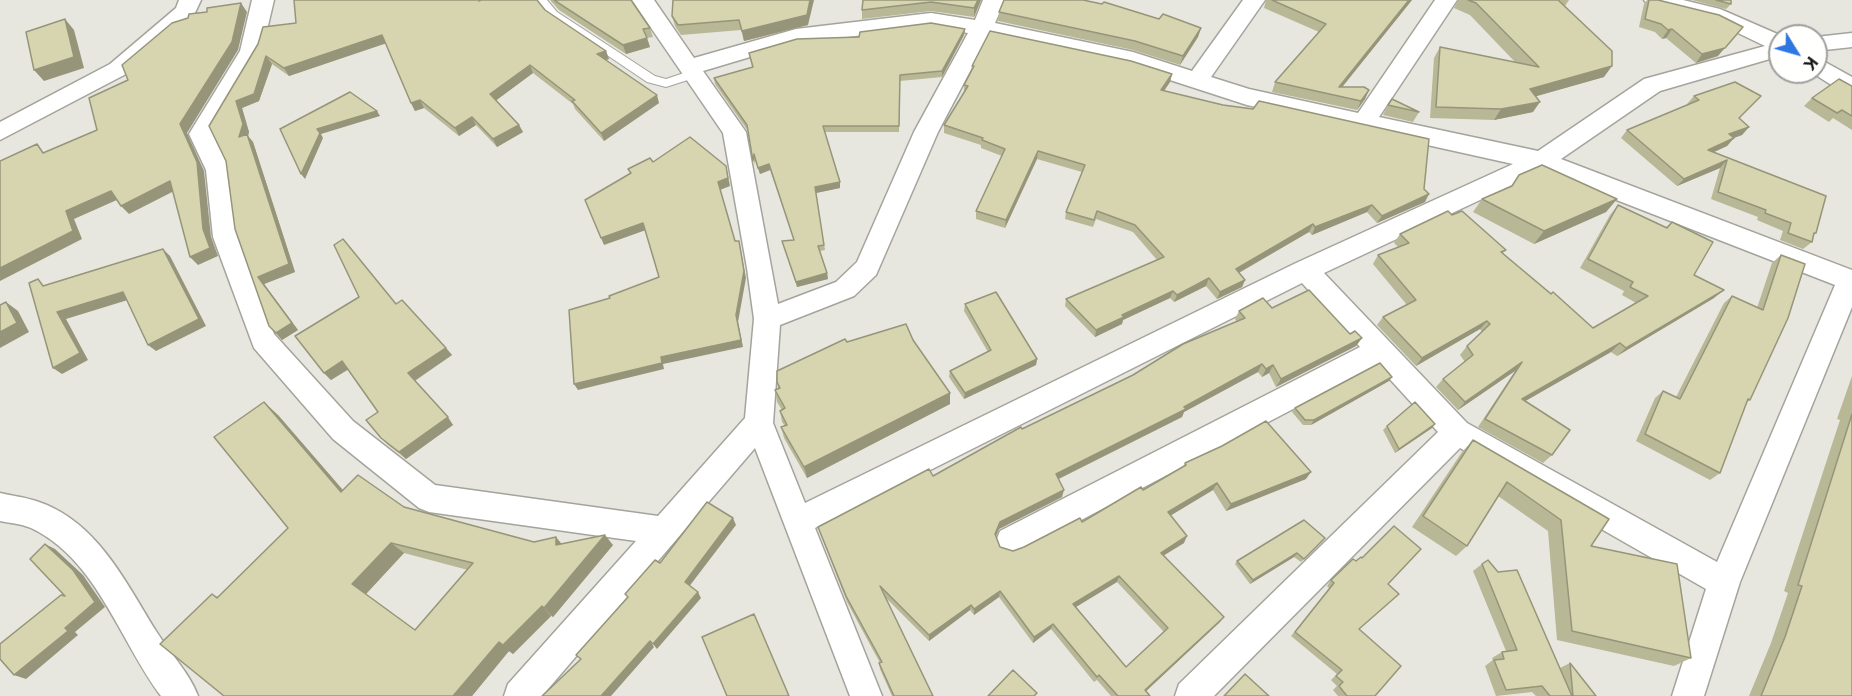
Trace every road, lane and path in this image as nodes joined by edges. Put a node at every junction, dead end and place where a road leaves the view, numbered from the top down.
1 (541, 0) edge
2 (643, 0) edge
3 (994, 0) edge
4 (1254, 0) edge
5 (1446, 0) edge
6 (1655, 0) edge
7 (254, 1) edge
8 (194, 7) edge
9 (982, 28) junction
10 (1768, 40) edge
11 (1852, 40) edge
12 (1828, 43) edge
13 (1768, 50) edge
14 (691, 71) junction
15 (1828, 72) edge
16 (1197, 81) junction
17 (1852, 87) edge
18 (1364, 122) junction
19 (0, 132) edge
20 (1542, 161) junction
21 (1305, 270) junction
22 (1851, 280) edge
23 (767, 320) junction
24 (1380, 350) junction
25 (759, 423) junction
26 (1457, 432) junction
27 (0, 507) edge
28 (798, 522) junction
29 (665, 531) junction
30 (1011, 541) dead end
31 (1724, 582) junction
32 (1696, 692) edge
33 (183, 696) edge
34 (520, 696) edge
35 (866, 696) edge
36 (1191, 696) edge

1 - 14 lane
2 - 14 street
3 - 9 street
4 - 16 street
5 - 18 street
6 - 10 street
7 - 29 street
8 - 19 street
9 - 14 street
9 - 16 street
9 - 23 street
11 - 12 street
13 - 20 street
14 - 23 street
15 - 17 street
16 - 18 street
18 - 20 street
20 - 21 street
20 - 22 street
21 - 24 street
21 - 28 street
22 - 31 street
23 - 25 street
24 - 26 street
24 - 30 street
25 - 28 street
25 - 29 street
26 - 31 street
26 - 36 street
27 - 33 street
28 - 35 street
29 - 34 street
31 - 32 street

